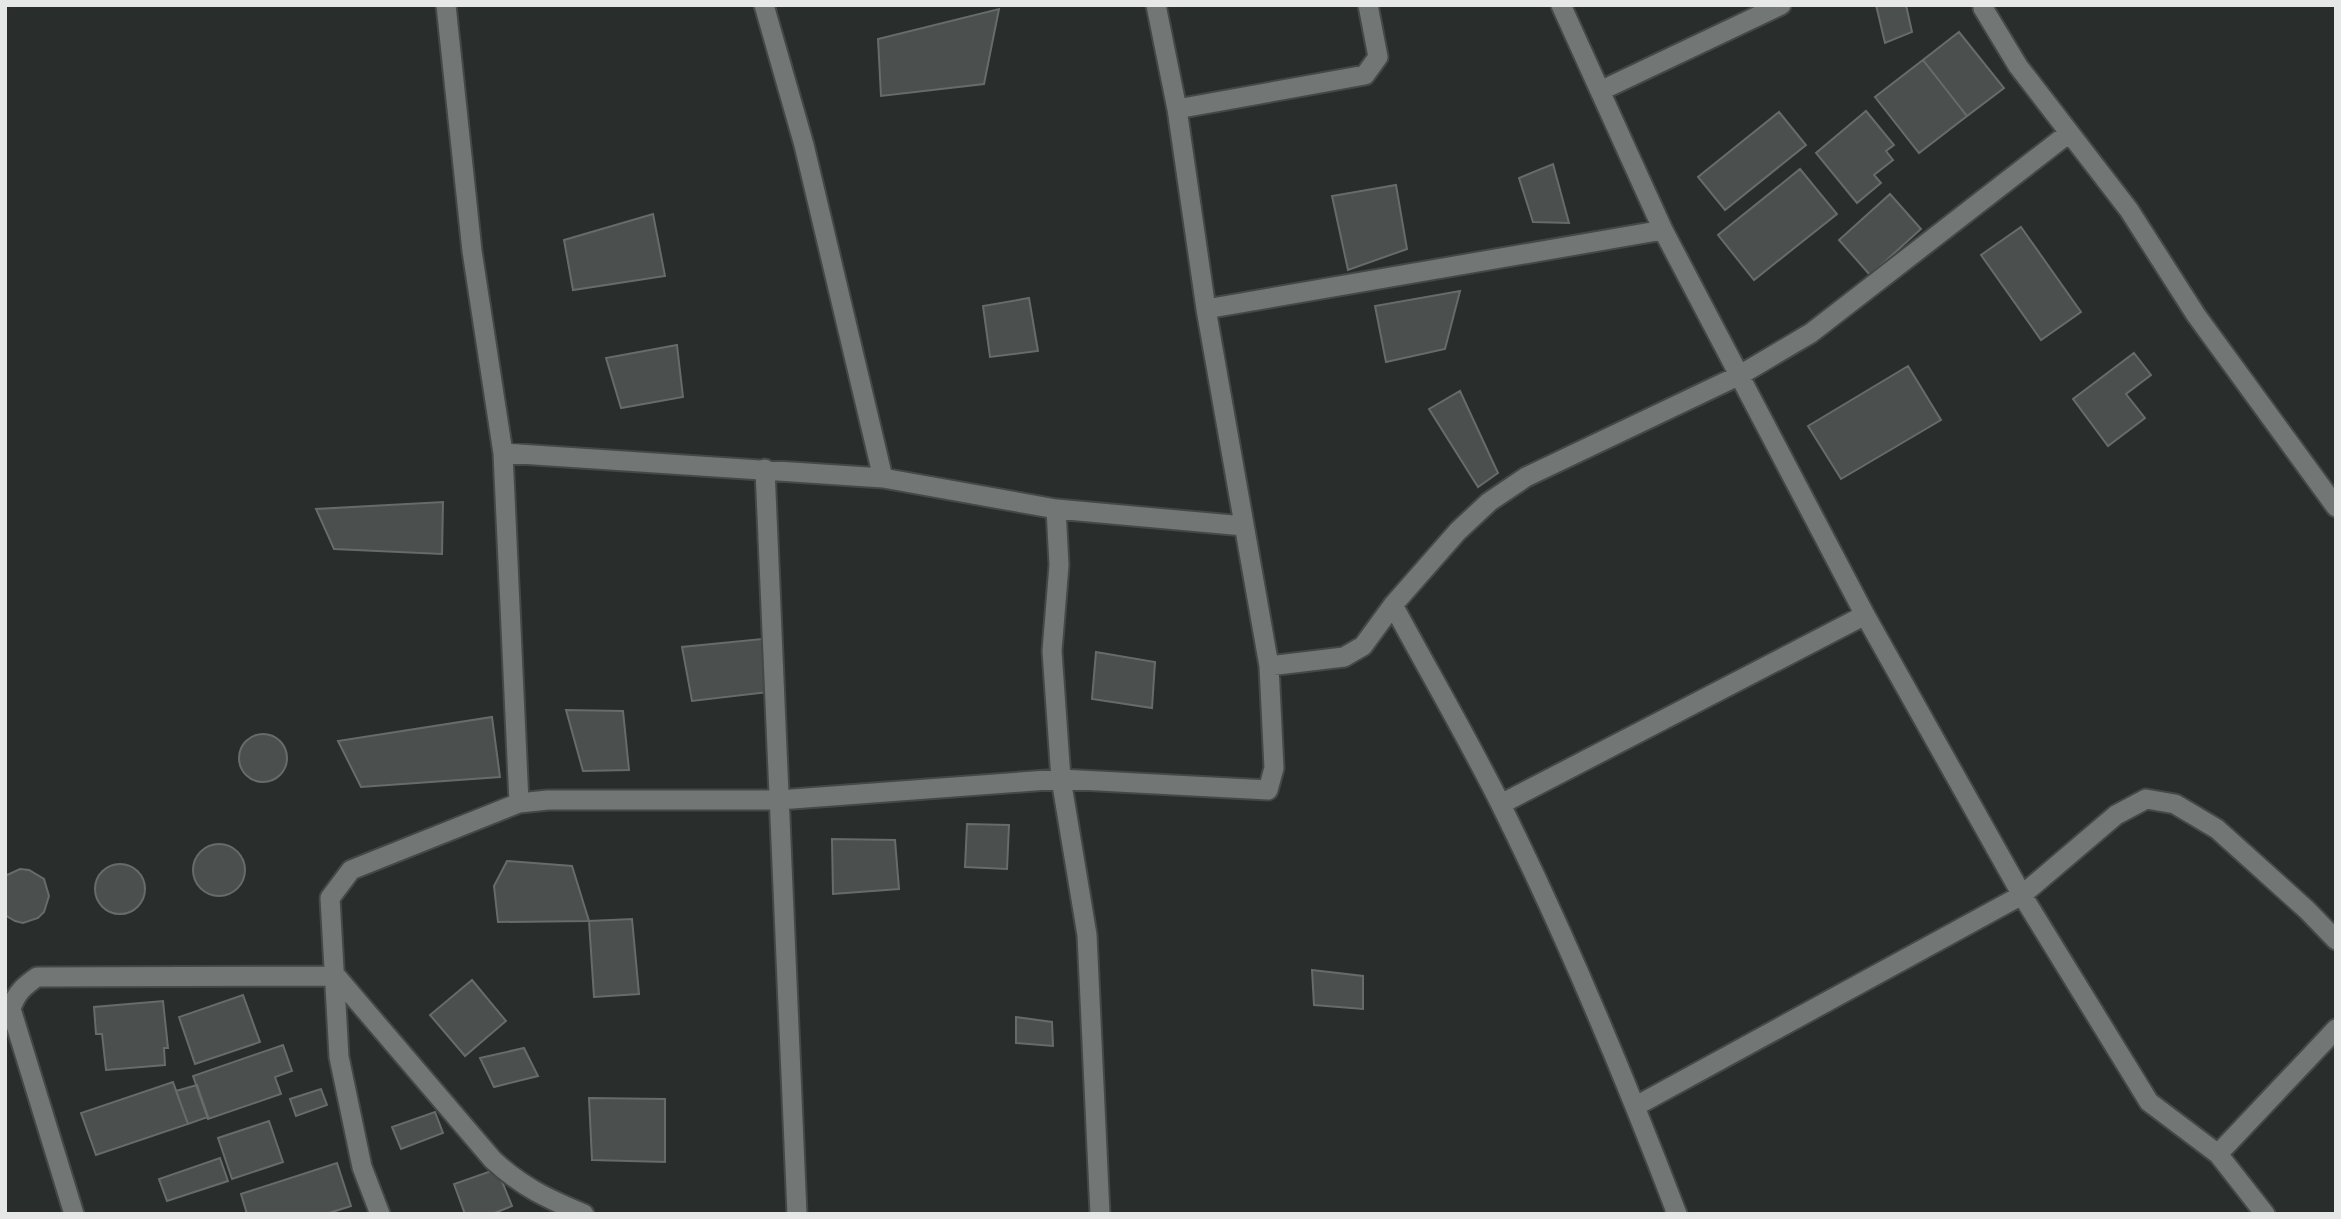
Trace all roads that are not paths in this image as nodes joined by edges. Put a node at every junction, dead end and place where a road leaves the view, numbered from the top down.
1 (446, 5) edge
2 (764, 5) edge
3 (1156, 5) edge
4 (1367, 5) edge
5 (1561, 5) edge
6 (1781, 5) edge
7 (1985, 6) edge
8 (1760, 9) edge
9 (1600, 91) junction
10 (1177, 109) junction
11 (2069, 134) junction
12 (1663, 230) junction
13 (1206, 309) junction
14 (1741, 375) junction
15 (503, 453) junction
16 (765, 469) junction
17 (883, 478) junction
18 (2336, 507) edge
19 (1056, 509) junction
20 (1244, 526) junction
21 (1392, 605) junction
22 (1865, 615) junction
23 (1269, 666) junction
24 (1061, 779) junction
25 (779, 800) junction
26 (519, 803) junction
27 (1500, 804) junction
28 (2022, 895) junction
29 (2336, 940) edge
30 (336, 976) junction
31 (2336, 1030) edge
32 (1636, 1106) junction
33 (2218, 1154) junction
34 (74, 1214) edge
35 (380, 1214) edge
36 (584, 1214) edge
37 (797, 1214) edge
38 (1100, 1214) edge
39 (1677, 1214) edge
40 (2265, 1214) edge

1 - 15 street
2 - 17 street
3 - 10 street
4 - 10 street
5 - 9 street
6 - 8 street
7 - 11 street
8 - 9 street
9 - 12 street
10 - 13 street
11 - 14 street
11 - 18 street
12 - 13 street
12 - 14 street
13 - 20 street
14 - 21 street
14 - 22 street
15 - 16 street
15 - 26 street
16 - 17 street
16 - 25 street
17 - 19 street
19 - 20 street
19 - 24 street
20 - 23 street
21 - 23 street
21 - 27 street
22 - 27 street
22 - 28 street
23 - 24 street
24 - 25 street
24 - 38 street
25 - 26 street
25 - 37 street
26 - 30 street
27 - 32 street
28 - 29 street
28 - 32 street
28 - 33 street
30 - 34 street
30 - 35 street
30 - 36 street
31 - 33 street
32 - 39 street
33 - 40 street

